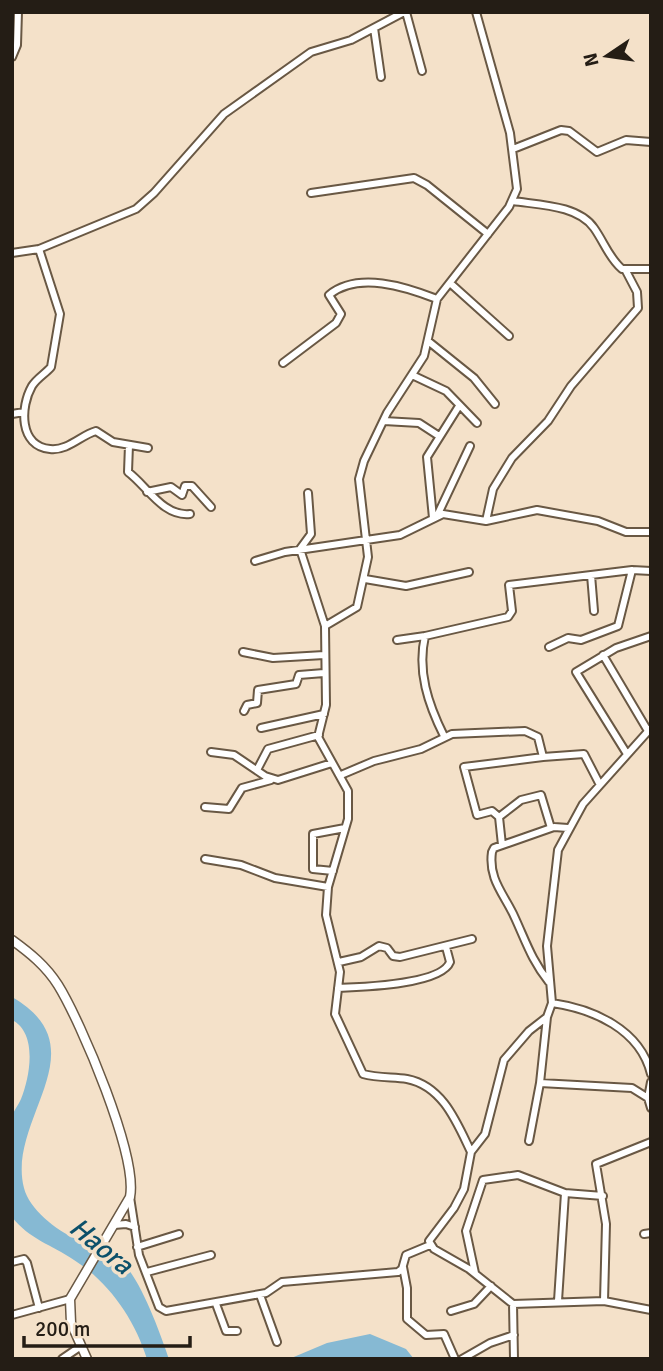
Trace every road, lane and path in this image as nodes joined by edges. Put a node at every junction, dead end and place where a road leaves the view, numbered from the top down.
1 (18, 12) edge
2 (405, 12) edge
3 (476, 12) edge
4 (374, 28) junction
5 (12, 57) edge
6 (422, 71) dead end
7 (381, 77) dead end
8 (651, 142) edge
9 (513, 149) junction
10 (311, 193) dead end
11 (513, 201) junction
12 (488, 234) junction
13 (39, 249) junction
14 (12, 253) edge
15 (651, 269) edge
16 (626, 271) junction
17 (450, 283) junction
18 (437, 299) junction
19 (509, 336) dead end
20 (428, 341) junction
21 (283, 363) dead end
22 (412, 375) junction
23 (495, 404) dead end
24 (459, 406) junction
25 (24, 412) junction
26 (12, 414) edge
27 (384, 421) junction
28 (477, 422) dead end
29 (439, 436) junction
30 (130, 445) junction
31 (470, 446) dead end
32 (148, 448) dead end
33 (147, 492) junction
34 (307, 493) dead end
35 (211, 507) dead end
36 (190, 514) dead end
37 (435, 517) junction
38 (486, 520) junction
39 (651, 532) edge
40 (367, 541) junction
41 (300, 549) junction
42 (255, 561) dead end
43 (632, 570) junction
44 (651, 571) edge
45 (469, 572) dead end
46 (590, 575) junction
47 (365, 579) junction
48 (594, 611) dead end
49 (325, 626) junction
50 (425, 636) junction
51 (651, 636) edge
52 (397, 640) dead end
53 (549, 647) dead end
54 (243, 652) dead end
55 (604, 654) junction
56 (324, 655) junction
57 (324, 673) junction
58 (244, 711) dead end
59 (324, 714) junction
60 (261, 728) dead end
61 (650, 730) edge
62 (318, 735) junction
63 (444, 736) junction
64 (211, 752) dead end
65 (627, 754) junction
66 (543, 757) junction
67 (332, 764) junction
68 (257, 770) junction
69 (341, 775) junction
70 (273, 779) junction
71 (600, 785) junction
72 (205, 807) dead end
73 (499, 817) junction
74 (345, 828) junction
75 (551, 828) junction
76 (568, 828) junction
77 (502, 845) junction
78 (205, 859) dead end
79 (333, 871) junction
80 (328, 887) junction
81 (472, 939) dead end
82 (13, 942) edge
83 (446, 947) junction
84 (339, 962) junction
85 (550, 983) junction
86 (338, 988) junction
87 (552, 1003) junction
88 (547, 1017) junction
89 (651, 1074) edge
90 (651, 1082) edge
91 (540, 1083) junction
92 (648, 1098) junction
93 (651, 1108) edge
94 (529, 1140) dead end
95 (651, 1142) edge
96 (471, 1152) junction
97 (565, 1193) junction
98 (603, 1196) junction
99 (130, 1197) junction
100 (113, 1227) junction
101 (135, 1227) junction
102 (179, 1234) dead end
103 (430, 1245) junction
104 (137, 1247) junction
105 (211, 1255) dead end
106 (12, 1262) edge
107 (403, 1266) junction
108 (147, 1272) junction
109 (475, 1273) junction
110 (491, 1286) junction
111 (260, 1295) junction
112 (70, 1299) junction
113 (558, 1301) junction
114 (604, 1301) junction
115 (216, 1304) junction
116 (513, 1304) junction
117 (38, 1308) junction
118 (651, 1310) edge
119 (451, 1311) dead end
120 (12, 1315) edge
121 (237, 1331) dead end
122 (514, 1335) junction
123 (277, 1342) dead end
124 (81, 1346) junction
125 (62, 1359) edge
126 (88, 1359) edge
127 (455, 1359) edge
128 (462, 1359) edge
129 (514, 1359) edge

1 - 5 street
2 - 4 street
2 - 6 street
3 - 9 street
4 - 7 street
4 - 13 street
8 - 9 street
9 - 11 street
10 - 12 street
11 - 12 street
11 - 16 street
12 - 17 street
13 - 14 street
13 - 25 street
15 - 16 street
16 - 38 street
17 - 18 street
17 - 19 street
18 - 20 street
18 - 21 street
20 - 22 street
20 - 23 street
22 - 24 street
22 - 27 street
24 - 28 street
24 - 29 street
25 - 26 street
25 - 30 street
27 - 29 street
27 - 40 street
29 - 37 street
30 - 32 street
30 - 33 street
31 - 37 street
33 - 35 street
33 - 36 street
34 - 41 street
37 - 38 street
37 - 40 street
38 - 39 street
40 - 41 street
40 - 47 street
41 - 42 street
41 - 49 street
43 - 44 street
43 - 46 street
43 - 53 street
45 - 47 street
46 - 48 street
46 - 50 street
47 - 49 street
49 - 56 street
50 - 52 street
50 - 63 street
51 - 55 street
54 - 56 street
55 - 61 street
55 - 65 street
56 - 57 street
57 - 58 street
57 - 59 street
59 - 60 street
59 - 62 street
61 - 65 street
62 - 67 street
62 - 68 street
63 - 66 street
63 - 69 street
64 - 68 street
65 - 71 street
66 - 71 street
66 - 73 street
67 - 69 street
67 - 70 street
68 - 70 street
69 - 74 street
70 - 72 street
71 - 76 street
73 - 75 street
73 - 77 street
74 - 79 street
74 - 79 street
75 - 76 street
75 - 77 street
76 - 85 street
77 - 85 street
78 - 80 street
79 - 80 street
80 - 84 street
81 - 83 street
82 - 99 street
83 - 84 street
83 - 86 street
84 - 86 street
85 - 87 street
86 - 96 street
87 - 88 street
87 - 89 street
88 - 91 street
88 - 96 street
90 - 92 street
91 - 92 street
91 - 94 street
92 - 93 street
95 - 98 street
96 - 103 street
97 - 98 street
97 - 109 street
97 - 113 street
98 - 114 street
99 - 100 street
99 - 101 street
100 - 101 street
100 - 112 street
101 - 104 street
102 - 104 street
103 - 107 street
103 - 109 street
104 - 108 street
105 - 108 street
106 - 117 street
107 - 111 street
107 - 127 street
108 - 115 street
109 - 110 street
110 - 116 street
110 - 119 street
111 - 115 street
111 - 123 street
112 - 117 street
112 - 124 street
113 - 114 street
113 - 116 street
114 - 118 street
115 - 121 street
116 - 122 street
117 - 120 street
122 - 128 street
122 - 129 street
124 - 125 street
124 - 126 street

